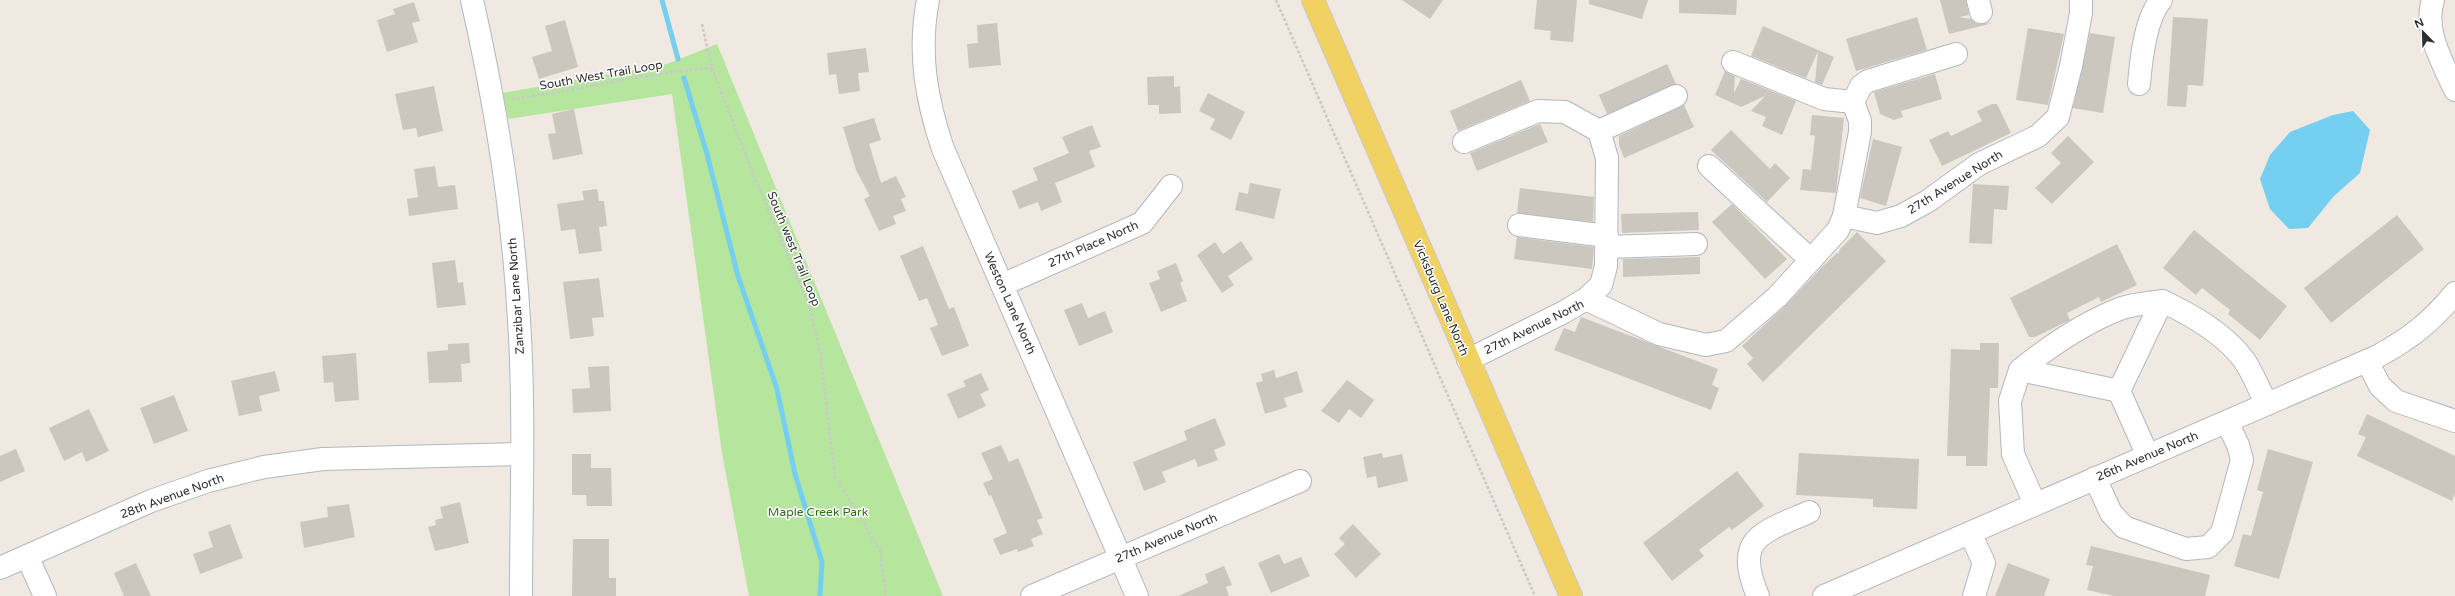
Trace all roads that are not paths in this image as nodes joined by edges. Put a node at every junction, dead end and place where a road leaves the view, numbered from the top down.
1 (472, 0) edge
2 (928, 0) edge
3 (1313, 0) edge
4 (2081, 0) edge
5 (2161, 0) edge
6 (2433, 0) edge
7 (1956, 54) dead end
8 (1733, 62) dead end
9 (2139, 84) dead end
10 (2455, 90) edge
11 (1676, 96) dead end
12 (1853, 102) junction
13 (1599, 131) junction
14 (1464, 142) dead end
15 (1709, 166) dead end
16 (1171, 186) dead end
17 (1844, 216) junction
18 (1519, 225) dead end
19 (1607, 241) junction
20 (1696, 244) dead end
21 (1811, 260) junction
22 (1002, 285) junction
23 (1586, 299) junction
24 (2453, 300) edge
25 (2162, 301) junction
26 (1468, 360) junction
27 (2367, 361) junction
28 (2020, 370) junction
29 (2119, 391) junction
30 (2267, 404) junction
31 (2227, 422) junction
32 (2455, 422) edge
33 (522, 454) junction
34 (2148, 456) junction
35 (2095, 478) junction
36 (1300, 481) dead end
37 (2035, 504) junction
38 (1810, 512) dead end
39 (1970, 533) junction
40 (27, 556) junction
41 (1121, 557) junction
42 (0, 568) edge
43 (45, 596) edge
44 (521, 596) edge
45 (1032, 596) edge
46 (1138, 596) edge
47 (1571, 596) edge
48 (1758, 596) edge
49 (1824, 596) edge
50 (1974, 596) edge

1 - 33 street, Zanzibar Lane North
2 - 22 street, Weston Lane North
3 - 26 main road, Vicksburg Lane North
4 - 17 street, 27th Avenue North
5 - 9 street
6 - 10 street
7 - 12 street
8 - 12 street
11 - 13 street
12 - 17 street
13 - 14 street
13 - 19 street
15 - 21 street
16 - 22 street, 27th Place North
17 - 21 street, 27th Avenue North
18 - 19 street
19 - 20 street
19 - 23 street
21 - 23 street, 27th Avenue North
22 - 41 street, Weston Lane North
23 - 26 street, 27th Avenue North
24 - 27 street, 26th Avenue North
25 - 28 street
25 - 29 street
25 - 30 street
26 - 47 main road, Vicksburg Lane North
27 - 30 street, 26th Avenue North
27 - 32 street
28 - 29 street
28 - 37 street
29 - 34 street
30 - 31 street, 26th Avenue North
31 - 34 street, 26th Avenue North
31 - 35 street
33 - 40 street, 28th Avenue North
33 - 44 street, Zanzibar Lane North
34 - 35 street, 26th Avenue North
35 - 37 street, 26th Avenue North
36 - 41 street, 27th Avenue North
37 - 39 street, 26th Avenue North
38 - 48 street
39 - 49 street, 26th Avenue North
39 - 50 street
40 - 42 street, 28th Avenue North
40 - 43 street
41 - 45 street, 27th Avenue North
41 - 46 street, Weston Lane North

